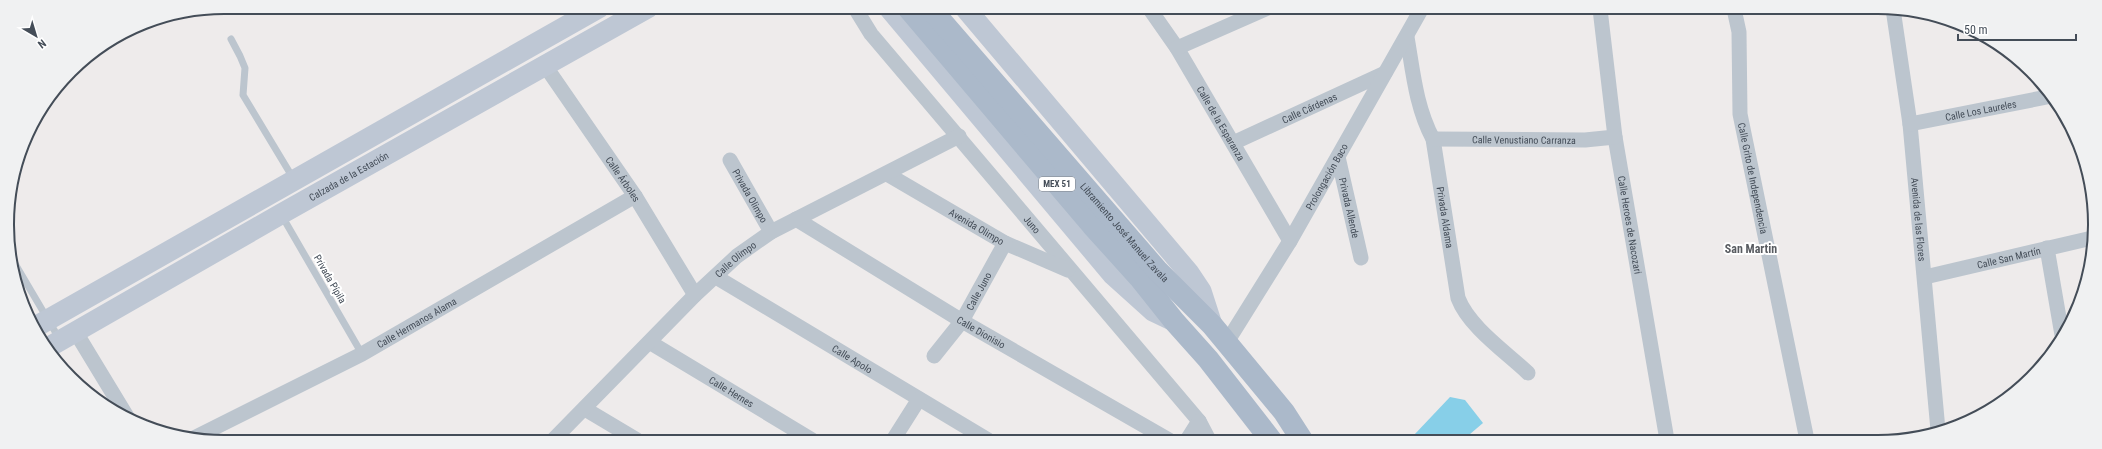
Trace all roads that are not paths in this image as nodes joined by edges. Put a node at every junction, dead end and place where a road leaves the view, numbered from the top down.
1 (588, 14) edge
2 (639, 14) edge
3 (859, 14) edge
4 (894, 14) edge
5 (913, 14) edge
6 (935, 14) edge
7 (970, 14) edge
8 (1153, 14) edge
9 (1254, 14) edge
10 (1419, 14) edge
11 (1601, 14) edge
12 (1735, 14) edge
13 (1894, 14) edge
14 (1407, 37) junction
15 (231, 38) dead end
16 (1176, 48) junction
17 (546, 67) junction
18 (1385, 73) junction
19 (2046, 97) edge
20 (1910, 124) junction
21 (959, 136) junction
22 (1615, 137) junction
23 (1433, 139) junction
24 (1233, 143) junction
25 (1338, 157) junction
26 (730, 160) dead end
27 (887, 174) junction
28 (294, 180) junction
29 (635, 196) junction
30 (281, 214) junction
31 (796, 219) junction
32 (771, 232) junction
33 (2088, 239) edge
34 (1290, 241) junction
35 (1005, 243) junction
36 (2047, 248) junction
37 (1361, 258) dead end
38 (1070, 271) junction
39 (20, 275) edge
40 (716, 277) junction
41 (1925, 277) junction
42 (696, 295) junction
43 (962, 321) junction
44 (1174, 321) junction
45 (42, 323) edge
46 (1212, 325) junction
47 (2061, 328) edge
48 (61, 339) edge
49 (1227, 342) junction
50 (651, 343) junction
51 (362, 354) junction
52 (934, 356) dead end
53 (1528, 373) dead end
54 (919, 399) junction
55 (117, 406) edge
56 (585, 409) junction
57 (1198, 421) junction
58 (1938, 426) edge
59 (202, 434) edge
60 (559, 435) edge
61 (629, 435) edge
62 (804, 435) edge
63 (896, 435) edge
64 (980, 435) edge
65 (1160, 435) edge
66 (1190, 435) edge
67 (1206, 435) edge
68 (1267, 435) edge
69 (1299, 435) edge
70 (1665, 435) edge
71 (1806, 435) edge

1 - 28 main road
2 - 17 main road, Calzada de la Estación
3 - 21 street, Juno
4 - 44 main road
5 - 44 main road, Libramiento José Manuel Zavala / MEX 51
6 - 46 main road, Libramiento José Manuel Zavala / MEX 51
7 - 46 main road
8 - 16 street, Calle de la Esparanza
9 - 16 street
10 - 14 street, Prolongación Baco
11 - 22 street, Calle Heroes de Nacozari
12 - 71 street, Calle Grito de Independencia
13 - 20 street, Avenida de las Flores
14 - 18 street, Prolongación Baco
14 - 23 street, Privada Aldama
15 - 28 lane
16 - 24 street, Calle de la Esparanza
17 - 29 street, Calle Árboles
17 - 30 main road, Calzada de la Estación
18 - 24 street, Calle Cárdenas
18 - 25 street, Prolongación Baco
19 - 20 street, Calle Los Laureles
20 - 41 street, Avenida de las Flores
21 - 27 street, Calle Olimpo
21 - 38 street, Juno
22 - 23 street, Calle Venustiano Carranza
22 - 70 street, Calle Heroes de Nacozari
23 - 53 street, Privada Aldama
24 - 34 street, Calle de la Esparanza
25 - 34 street, Prolongación Baco
25 - 37 street, Privada Allende
26 - 32 street, Privada Olimpo
27 - 31 street, Calle Olimpo
27 - 35 street, Avenida Olimpo
28 - 45 main road
29 - 42 street, Calle Árboles
29 - 51 street, Calle Hermanos Alama
30 - 48 main road, Calzada de la Estación
30 - 51 lane, Privada Pípila
31 - 32 street, Calle Olimpo
31 - 43 street, Calle Dionisio
32 - 40 street, Calle Olimpo
33 - 36 street, Calle San Martín
34 - 49 street, Prolongación Baco
35 - 38 street, Avenida Olimpo
35 - 43 street, Calle Juno
36 - 41 street, Calle San Martín
36 - 47 street
38 - 57 street, Juno
39 - 45 lane
40 - 42 street, Calle Olimpo
40 - 54 street, Calle Apolo
41 - 58 street, Avenida de las Flores
42 - 50 street, Calle Olimpo
43 - 52 street, Calle Juno
43 - 65 street, Calle Dionisio
44 - 68 main road, Libramiento José Manuel Zavala / MEX 51
45 - 48 lane
46 - 49 main road, Libramiento José Manuel Zavala / MEX 51
48 - 55 street
49 - 69 main road, Libramiento José Manuel Zavala / MEX 51
50 - 56 street, Calle Olimpo
50 - 62 street, Calle Hernes
51 - 59 street, Calle Hermanos Alama
54 - 63 street
54 - 64 street, Calle Apolo
56 - 60 street, Calle Olimpo
56 - 61 street
57 - 66 street
57 - 67 street, Juno

